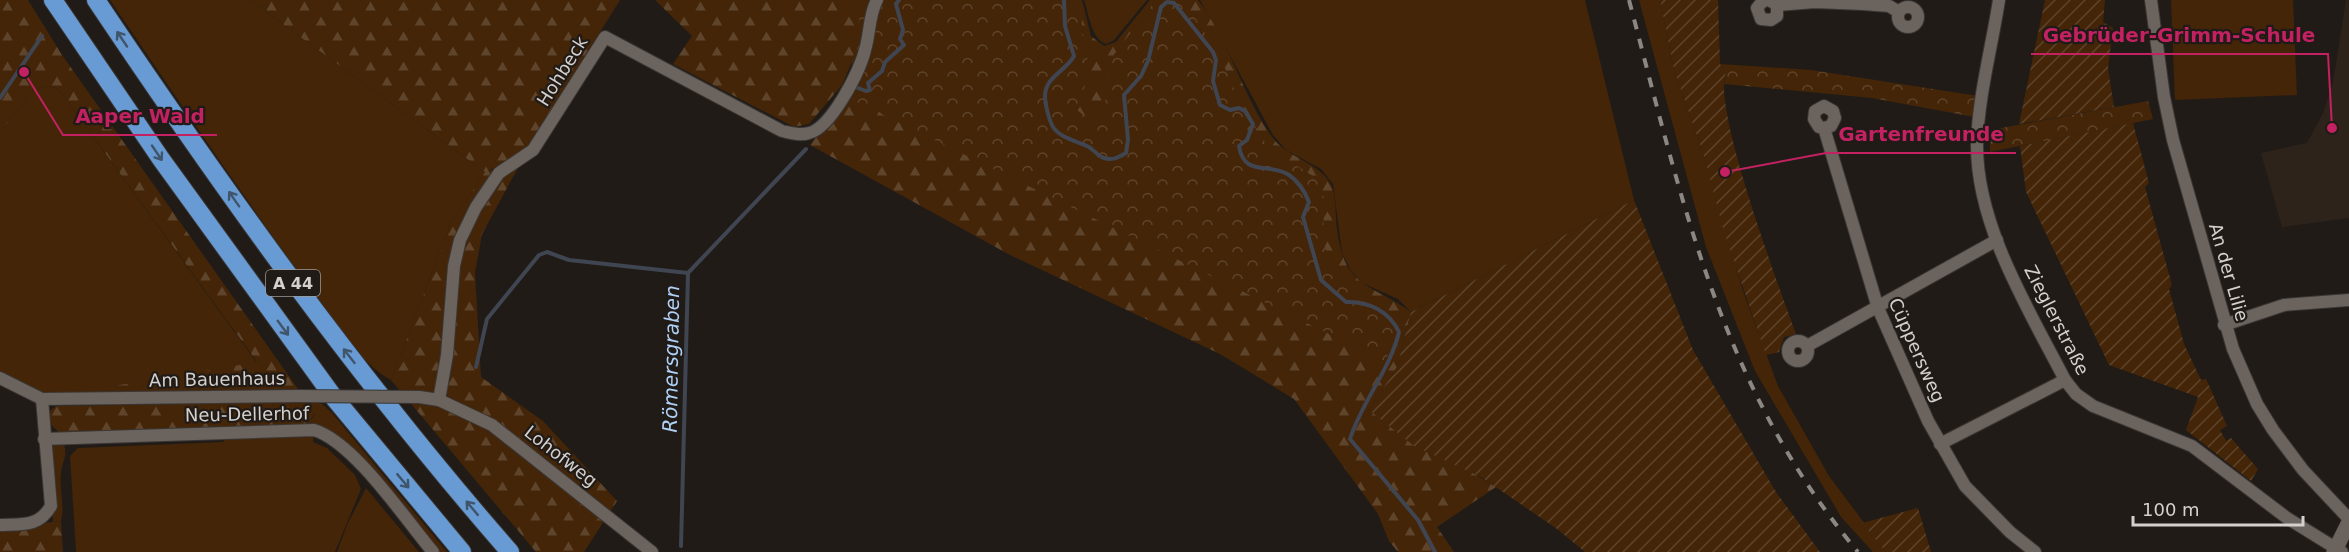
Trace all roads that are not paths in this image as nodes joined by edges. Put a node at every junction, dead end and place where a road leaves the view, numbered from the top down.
1 (53, 0) edge
2 (96, 0) edge
3 (877, 0) edge
4 (1999, 0) edge
5 (2151, 0) edge
6 (1815, 1) edge
7 (1771, 2) edge
8 (1899, 12) dead end
9 (1824, 128) dead end
10 (1996, 240) junction
11 (2349, 300) edge
12 (1878, 308) junction
13 (2224, 325) junction
14 (1807, 345) dead end
15 (0, 378) edge
16 (2065, 380) junction
17 (42, 399) junction
18 (439, 400) junction
19 (44, 439) junction
20 (1940, 444) junction
21 (2349, 521) edge
22 (0, 525) edge
23 (2337, 551) edge
24 (433, 552) edge
25 (462, 552) edge
26 (510, 552) edge
27 (652, 552) edge
28 (2035, 552) edge

1 -> 25 highway, A 44
26 -> 2 highway, A 44
3 - 18 street, Hohbeck
4 - 10 street, Zieglerstraße
5 - 13 street, An der Lilie
6 - 7 street
6 - 8 street
9 - 12 street, Cüppersweg
10 - 12 street
10 - 16 street, Zieglerstraße
11 - 13 street
12 - 14 street
12 - 20 street, Cüppersweg
13 - 21 street, An der Lilie
15 - 17 street, Am Bauenhaus
16 - 20 street
16 - 23 street, Zieglerstraße
17 - 18 street, Am Bauenhaus, bridge
17 - 19 street
18 - 27 street, Lohofweg
19 - 22 street
19 - 24 street, Neu-Dellerhof
20 - 28 street, Cüppersweg
21 - 23 street

